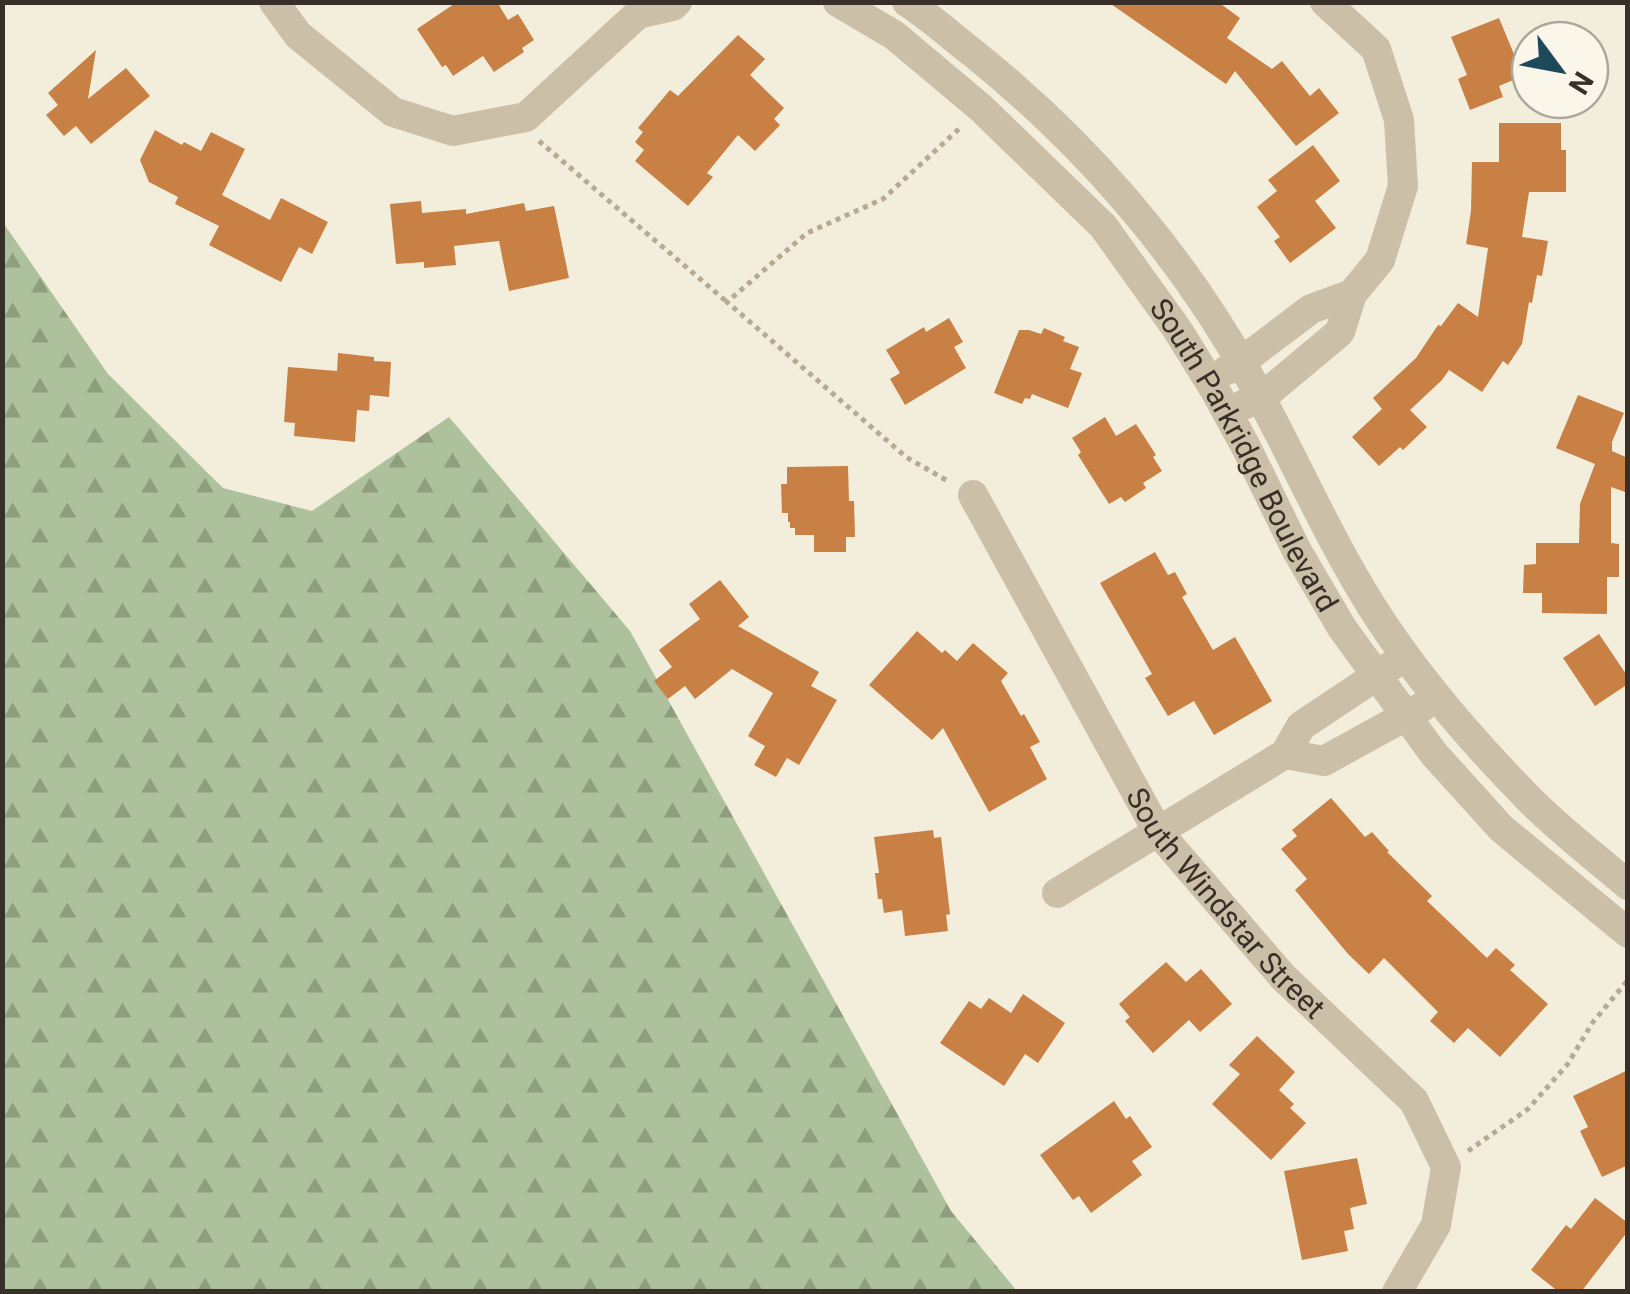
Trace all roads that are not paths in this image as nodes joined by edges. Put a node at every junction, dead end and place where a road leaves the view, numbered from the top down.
1 (274, 2) edge
2 (677, 2) edge
3 (838, 2) edge
4 (907, 2) edge
5 (1325, 2) edge
6 (639, 8) edge
7 (1352, 294) junction
8 (1241, 362) junction
9 (1208, 379) junction
10 (1261, 398) junction
11 (1226, 412) junction
12 (972, 495) road end
13 (1406, 656) junction
14 (1376, 675) junction
15 (1438, 698) junction
16 (1406, 716) junction
17 (1285, 754) junction
18 (1158, 832) junction
19 (1628, 884) edge
20 (1058, 893) dead end
21 (1628, 932) edge
22 (1397, 1292) edge

1 - 6 street
2 - 6 street
3 - 9 street, South Parkridge Boulevard
4 - 8 street, South Parkridge Boulevard
5 - 7 street
7 - 8 street
7 - 10 street
8 - 9 street
8 - 10 street, South Parkridge Boulevard
9 - 11 street, South Parkridge Boulevard
10 - 11 street
10 - 13 street, South Parkridge Boulevard
11 - 14 street, South Parkridge Boulevard
12 - 18 street, South Windstar Street
13 - 14 street
13 - 15 street, South Parkridge Boulevard
14 - 16 street, South Parkridge Boulevard
14 - 17 street
15 - 16 street
15 - 19 street, South Parkridge Boulevard
16 - 17 street
16 - 21 street, South Parkridge Boulevard
17 - 18 street
18 - 20 street
18 - 22 street, South Windstar Street

